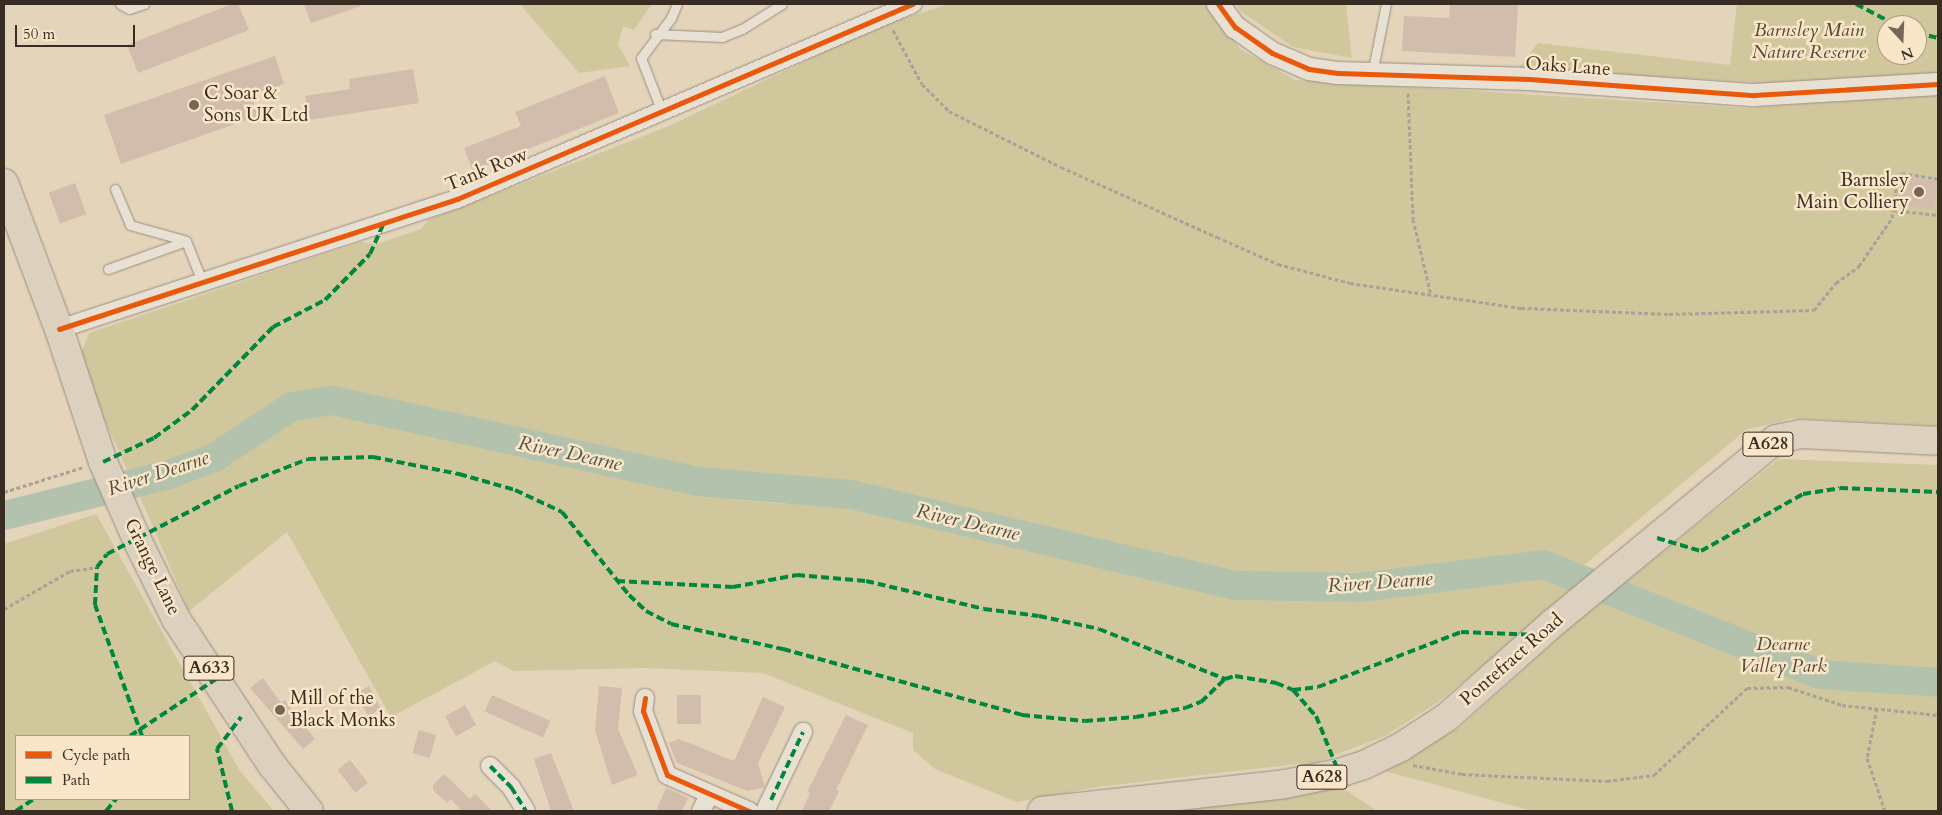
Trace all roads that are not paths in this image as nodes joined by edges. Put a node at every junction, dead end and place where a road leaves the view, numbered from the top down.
1 (120, 4) edge
2 (144, 4) edge
3 (677, 4) edge
4 (782, 4) edge
5 (913, 4) edge
6 (1218, 4) edge
7 (1386, 4) edge
8 (655, 34) junction
9 (1372, 74) junction
10 (1938, 84) edge
11 (662, 112) junction
12 (4, 183) edge
13 (115, 189) dead end
14 (186, 241) junction
15 (108, 269) dead end
16 (203, 284) junction
17 (59, 329) junction
18 (1938, 441) edge
19 (645, 698) dead end
20 (803, 732) dead end
21 (490, 766) dead end
22 (709, 794) junction
23 (309, 811) edge
24 (526, 811) edge
25 (701, 811) edge
26 (749, 811) edge
27 (765, 811) edge
28 (1042, 811) edge

1 - 2 lane
3 - 8 lane
4 - 8 lane
5 - 11 street, Tank Row
6 - 9 street, Oaks Lane
7 - 9 lane
8 - 11 lane
9 - 10 street, Oaks Lane
11 - 16 street, Tank Row
12 - 17 highway, Grange Lane / A633
13 - 14 lane
14 - 15 lane
14 - 16 lane
16 - 17 street, Tank Row
17 - 23 highway, Grange Lane / A633
18 - 28 highway, Pontefract Road / A628
19 - 22 street
20 - 27 street
21 - 24 street
22 - 25 street
22 - 26 street

